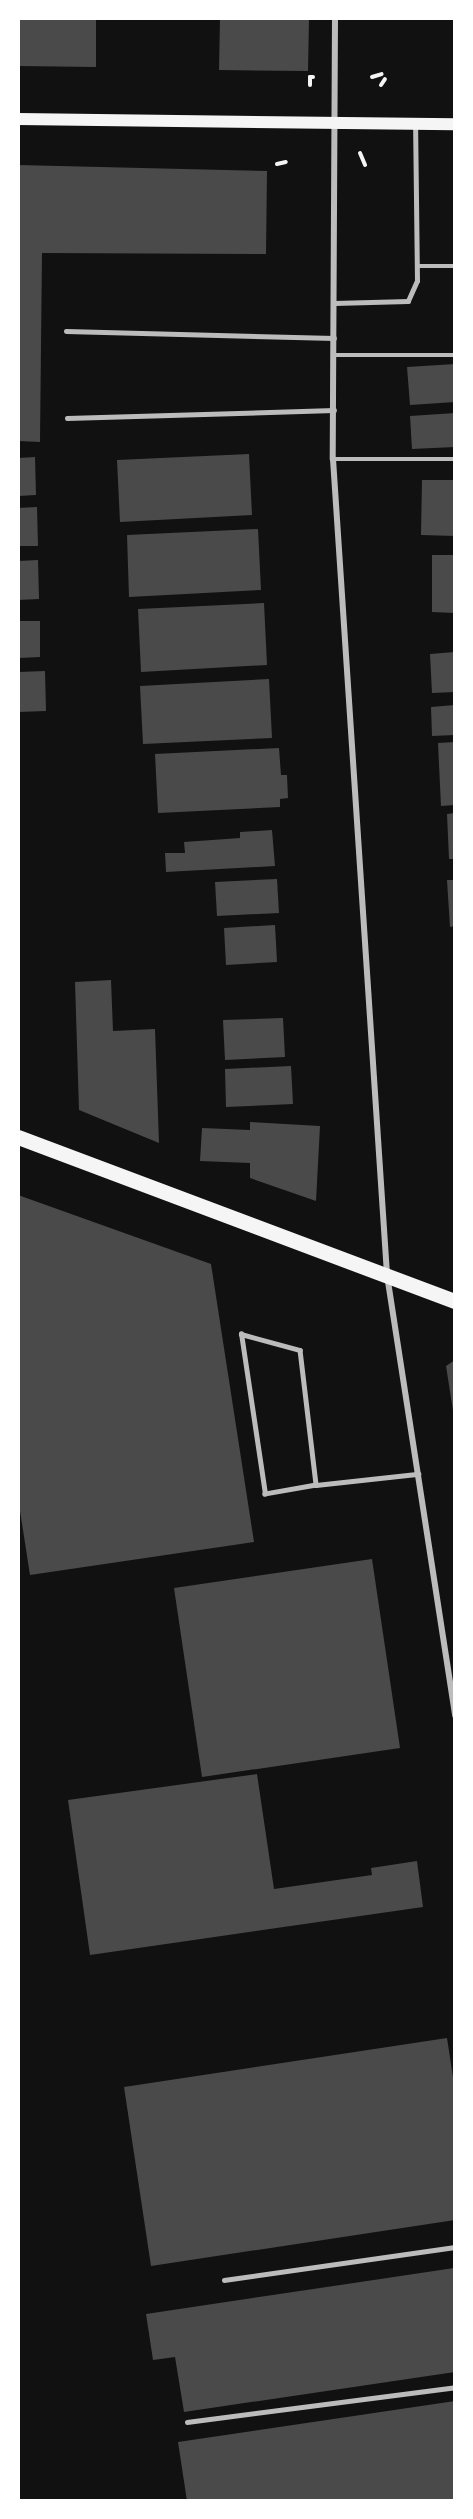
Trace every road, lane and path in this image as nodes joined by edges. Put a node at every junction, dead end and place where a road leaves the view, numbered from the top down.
1 (335, 18) edge
2 (389, 18) edge
3 (399, 18) edge
4 (382, 74) dead end
5 (310, 76) dead end
6 (372, 77) dead end
7 (385, 79) dead end
8 (310, 85) dead end
9 (381, 85) dead end
10 (18, 119) edge
11 (334, 121) junction
12 (415, 123) junction
13 (455, 124) edge
14 (360, 153) dead end
15 (282, 157) dead end
16 (286, 162) dead end
17 (365, 165) dead end
18 (417, 266) junction
19 (455, 266) edge
20 (334, 303) junction
21 (66, 331) dead end
22 (334, 338) junction
23 (334, 355) junction
24 (455, 355) edge
25 (334, 410) junction
26 (67, 418) dead end
27 (333, 459) junction
28 (455, 459) edge
29 (18, 1137) edge
30 (387, 1275) junction
31 (455, 1301) edge
32 (418, 1474) junction
33 (316, 1485) junction
34 (455, 1716) edge
35 (455, 2247) edge
36 (225, 2280) dead end
37 (455, 2387) edge
38 (187, 2421) dead end

1 - 11 street
2 - 3 lane
4 - 6 path
5 - 8 path
7 - 9 path
10 - 11 main road
11 - 12 main road
11 - 20 street
12 - 13 main road
12 - 18 lane
14 - 17 path
15 - 16 path
18 - 19 lane
18 - 20 lane
20 - 22 street
21 - 22 lane
22 - 23 street
23 - 24 lane
23 - 25 street
25 - 26 lane
25 - 27 street
27 - 28 lane
27 - 30 street
29 - 30 main road
30 - 31 main road
30 - 32 street
32 - 33 lane
32 - 34 street
33 - 33 lane
35 - 36 lane
37 - 38 lane

